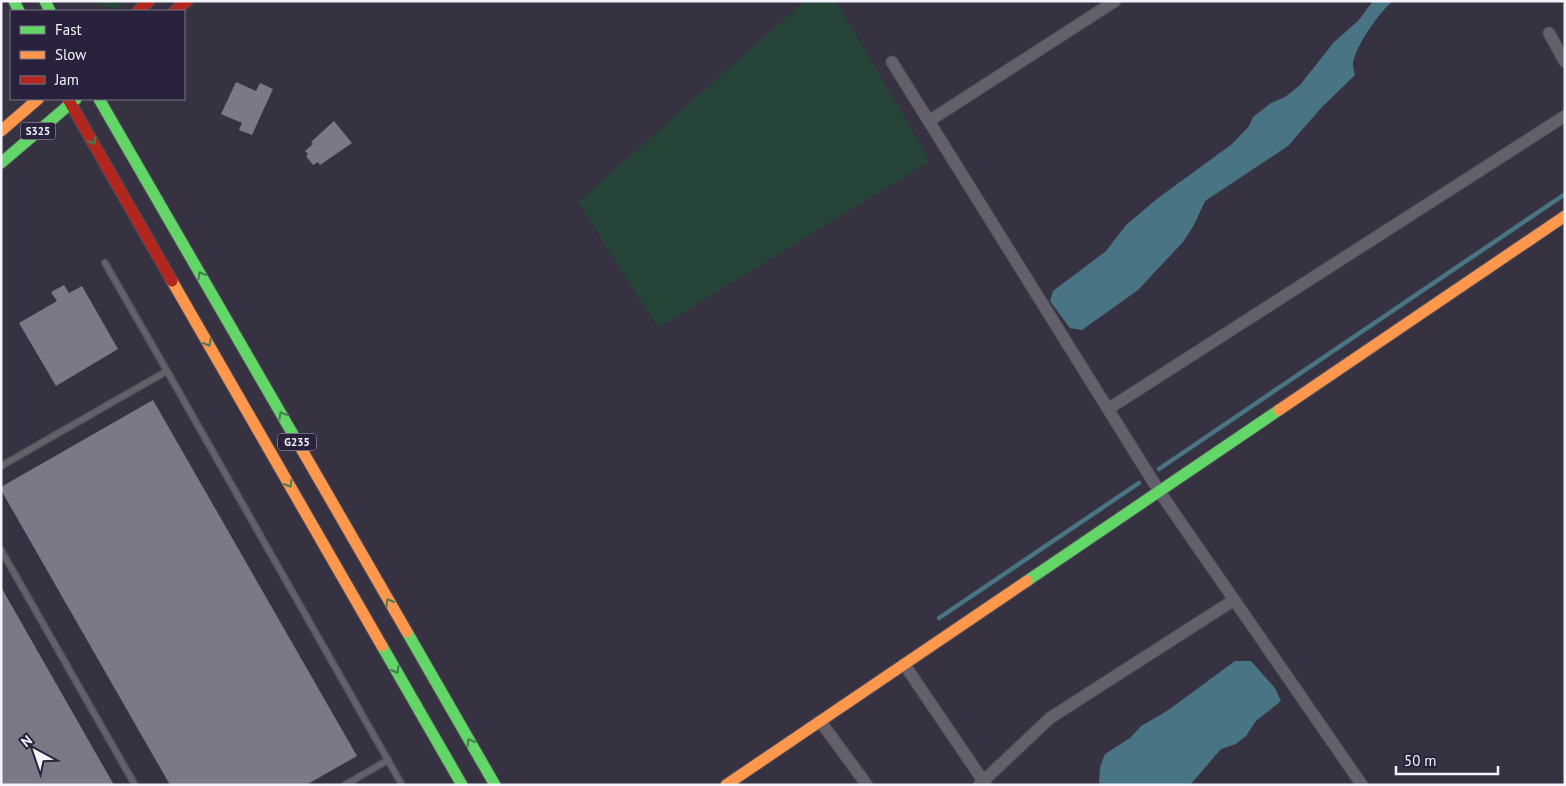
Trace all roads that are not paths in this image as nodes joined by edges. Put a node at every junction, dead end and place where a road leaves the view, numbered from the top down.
1 (149, 1) edge
2 (187, 1) edge
3 (1115, 1) edge
4 (139, 10) edge
5 (176, 10) edge
6 (1549, 33) dead end
7 (892, 62) dead end
8 (1565, 62) edge
9 (37, 100) edge
10 (72, 100) edge
11 (100, 100) edge
12 (1565, 116) edge
13 (929, 122) junction
14 (1, 130) edge
15 (1, 163) edge
16 (1565, 216) edge
17 (105, 263) dead end
18 (167, 372) junction
19 (1108, 409) junction
20 (1, 466) edge
21 (1159, 491) junction
22 (1, 550) edge
23 (1234, 600) junction
24 (904, 664) junction
25 (820, 721) junction
26 (388, 760) junction
27 (983, 783) edge
28 (1356, 783) edge
29 (135, 785) edge
30 (345, 785) edge
31 (402, 785) edge
32 (462, 785) edge
33 (495, 785) edge
34 (726, 785) edge
35 (867, 785) edge

1 - 4 main road
2 - 5 main road
3 - 13 street
6 - 8 street
7 - 13 street
9 - 14 main road, S325
10 - 15 main road, S325
10 -> 32 main road, G235
33 -> 11 main road, G235
12 - 19 street
13 - 19 street
16 - 21 main road
17 - 18 lane
18 - 20 lane
18 - 26 lane
19 - 21 street
21 - 23 street
21 - 24 main road
22 - 29 lane
23 - 27 street
23 - 28 street
24 - 25 main road
24 - 27 street
25 - 34 main road
25 - 35 street
26 - 30 lane
26 - 31 lane

